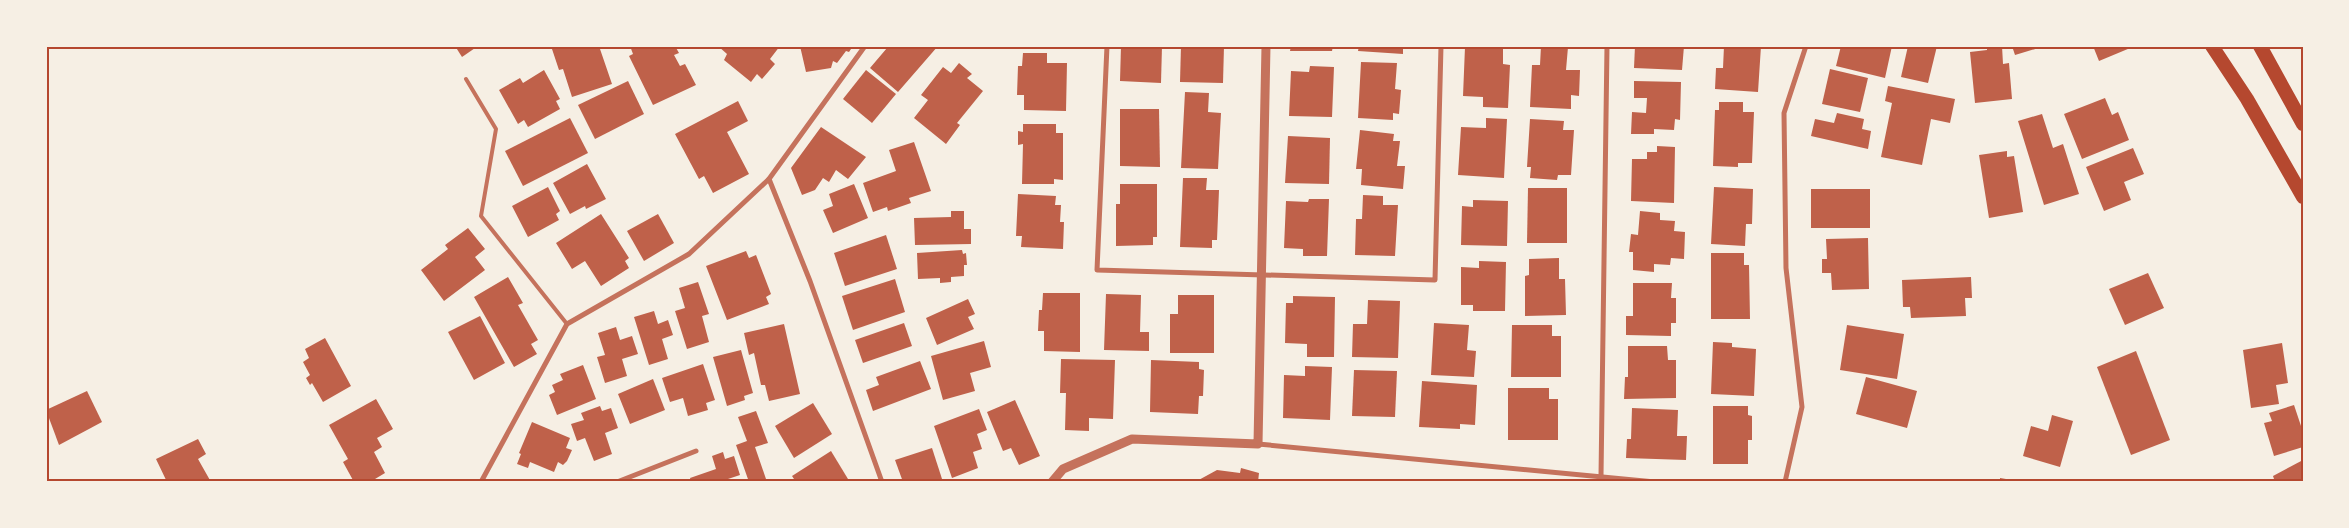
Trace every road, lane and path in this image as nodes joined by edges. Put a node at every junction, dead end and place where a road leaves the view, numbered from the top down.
1 (865, 46) edge
2 (1107, 46) edge
3 (1266, 46) edge
4 (1441, 46) edge
5 (1607, 46) edge
6 (1806, 46) edge
7 (2212, 46) edge
8 (2260, 46) edge
9 (466, 79) dead end
10 (2303, 124) edge
11 (769, 179) junction
12 (2303, 197) edge
13 (1262, 276) junction
14 (567, 324) junction
15 (1258, 444) junction
16 (696, 451) dead end
17 (1601, 476) junction
18 (481, 482) edge
19 (617, 482) edge
20 (882, 482) edge
21 (1052, 482) edge
22 (1655, 482) edge
23 (1785, 482) edge

1 - 11 street
2 - 13 street
3 - 13 street
4 - 13 street
5 - 17 street
6 - 23 street
7 - 12 highway
8 - 10 highway
9 - 14 lane
11 - 14 street
11 - 20 street
13 - 15 street
14 - 18 street
15 - 17 street
15 - 21 street
16 - 19 street
17 - 22 street

